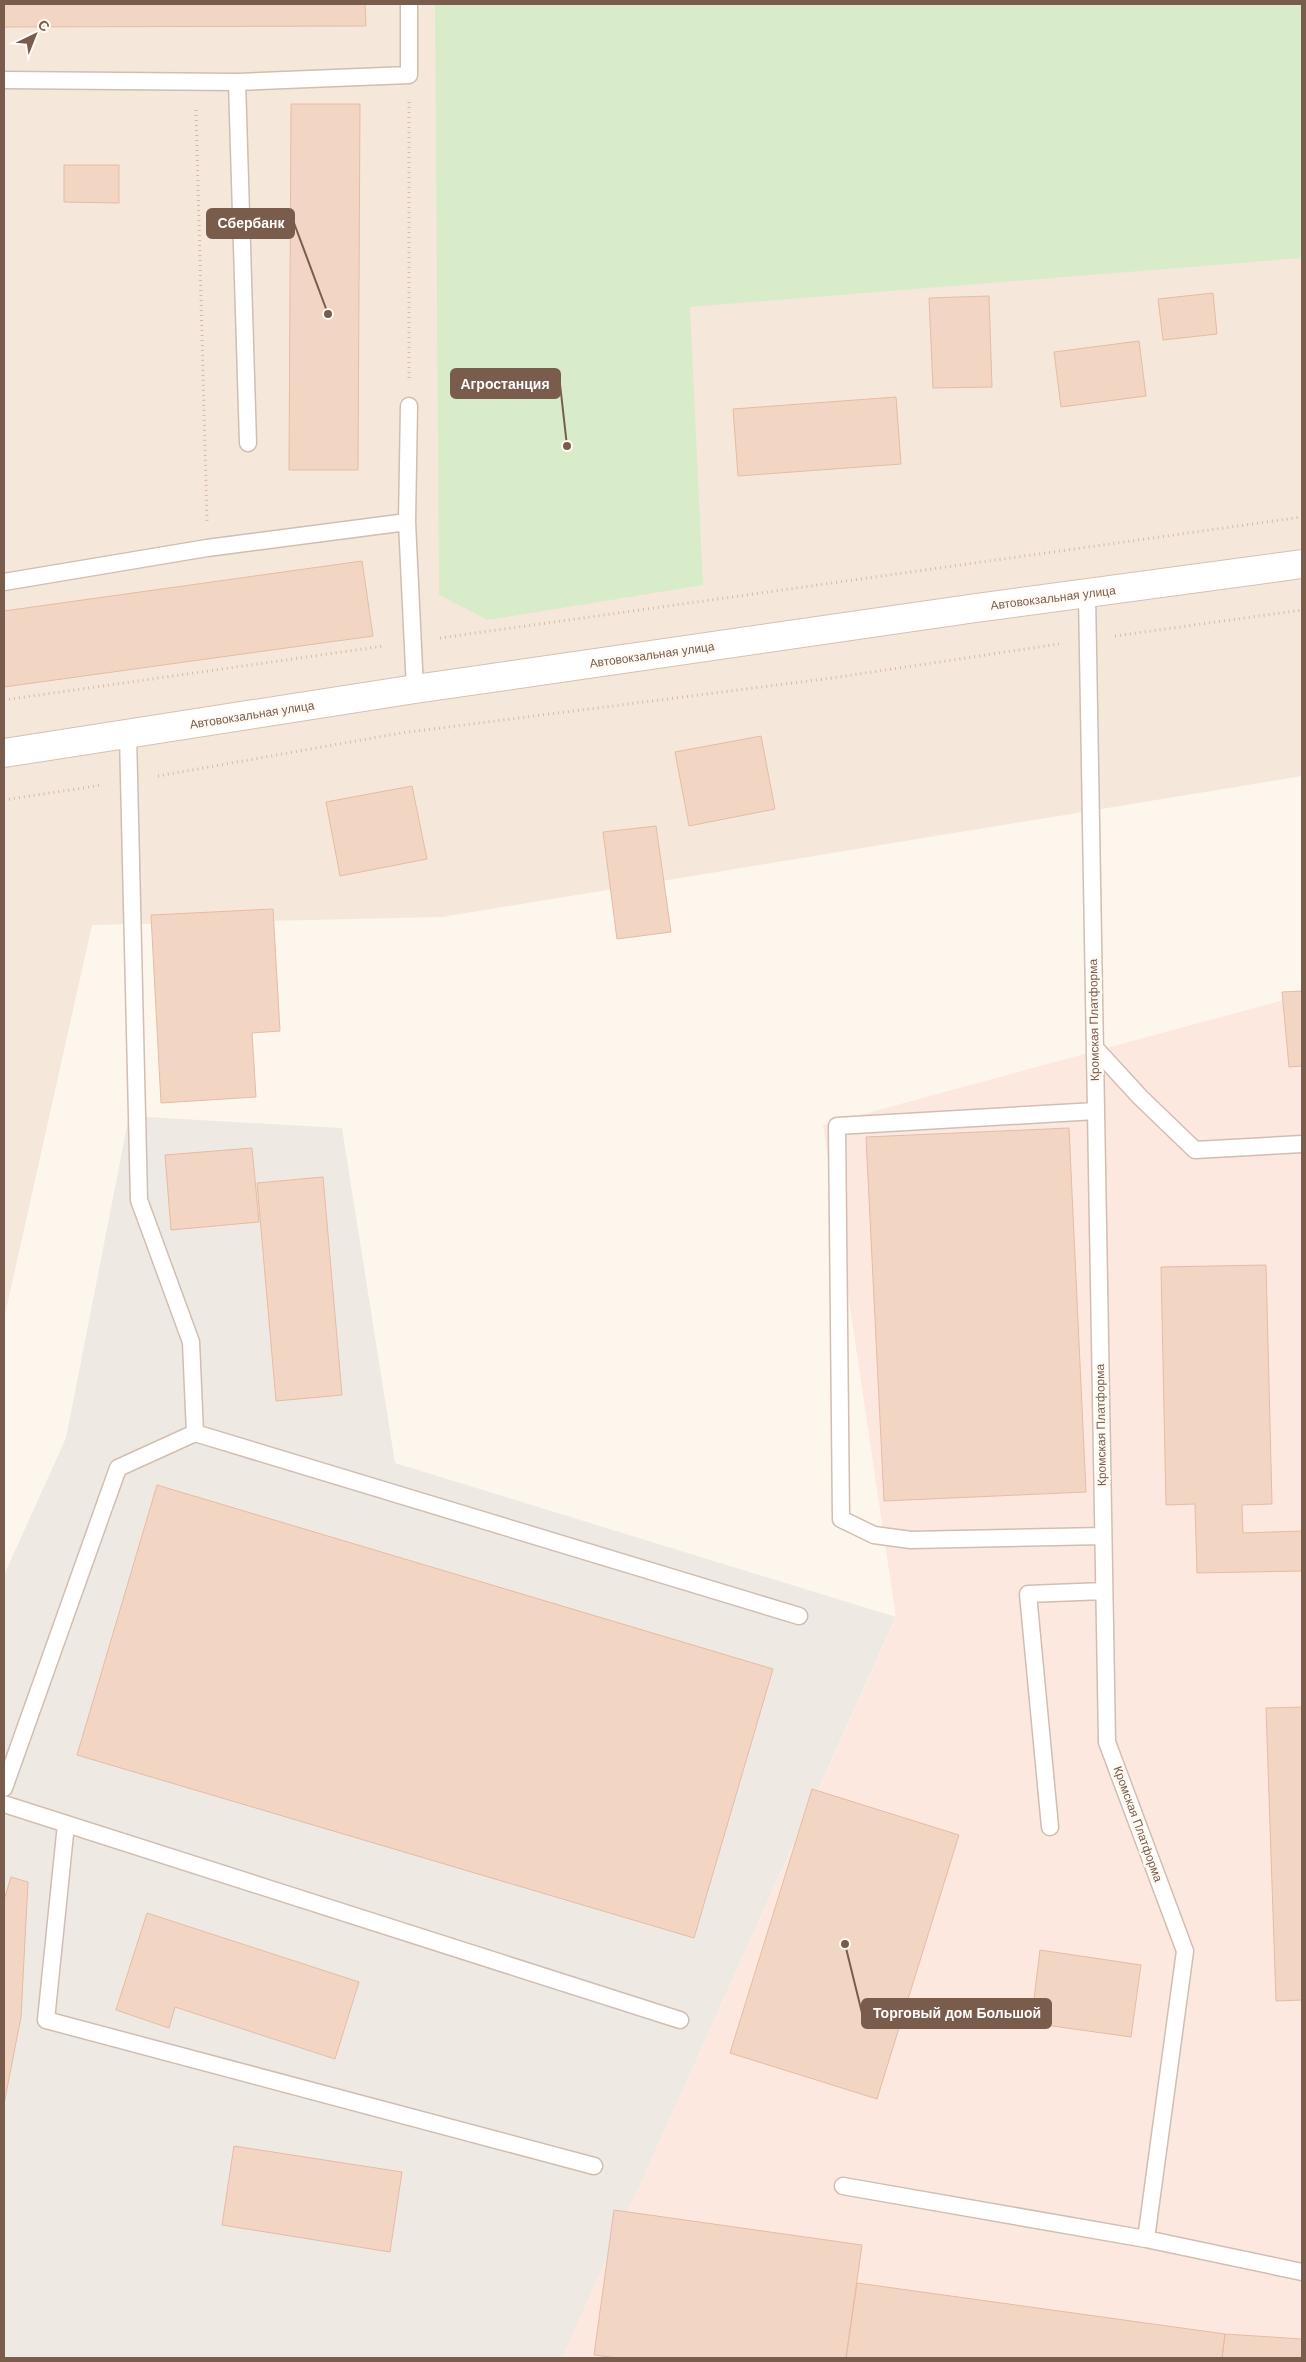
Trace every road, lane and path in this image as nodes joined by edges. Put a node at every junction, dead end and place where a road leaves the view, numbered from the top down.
1 (409, 4) edge
2 (409, 74) junction
3 (4, 80) edge
4 (196, 82) junction
5 (238, 82) junction
6 (409, 406) joint
7 (248, 443) dead end
8 (1302, 517) edge
9 (407, 522) junction
10 (207, 548) junction
11 (1302, 564) edge
12 (4, 582) edge
13 (1087, 594) junction
14 (1302, 610) edge
15 (1088, 640) junction
16 (412, 642) junction
17 (415, 689) junction
18 (4, 700) edge
19 (128, 735) junction
20 (4, 753) edge
21 (129, 781) junction
22 (4, 800) edge
23 (1095, 1048) junction
24 (1096, 1111) junction
25 (1302, 1144) edge
26 (195, 1433) junction
27 (1103, 1536) junction
28 (1104, 1591) junction
29 (799, 1616) dead end
30 (4, 1788) edge
31 (4, 1804) edge
32 (66, 1824) junction
33 (1050, 1828) dead end
34 (680, 2020) dead end
35 (594, 2166) dead end
36 (843, 2186) dead end
37 (1146, 2239) junction
38 (1302, 2272) edge

1 - 2 lane
2 - 5 lane
2 - 6 path
3 - 4 lane
4 - 5 lane
4 - 10 path
5 - 7 lane
6 - 9 lane
8 - 16 path
9 - 10 lane
9 - 16 lane
10 - 12 lane
11 - 13 street, Автовокзальная улица
13 - 15 lane, Кромская Платформа
13 - 17 street, Автовокзальная улица
14 - 15 path
15 - 21 path
15 - 23 lane, Кромская Платформа
16 - 17 lane
16 - 18 path
17 - 19 street, Автовокзальная улица
19 - 20 street, Автовокзальная улица
19 - 21 lane
21 - 22 path
21 - 26 lane
23 - 24 lane, Кромская Платформа
23 - 25 lane
24 - 27 lane, Кромская Платформа
24 - 27 lane
26 - 29 lane
26 - 30 lane
27 - 28 lane, Кромская Платформа
28 - 33 lane
28 - 37 lane, Кромская Платформа
31 - 32 lane
32 - 34 lane
32 - 35 lane
36 - 37 lane
37 - 38 lane

